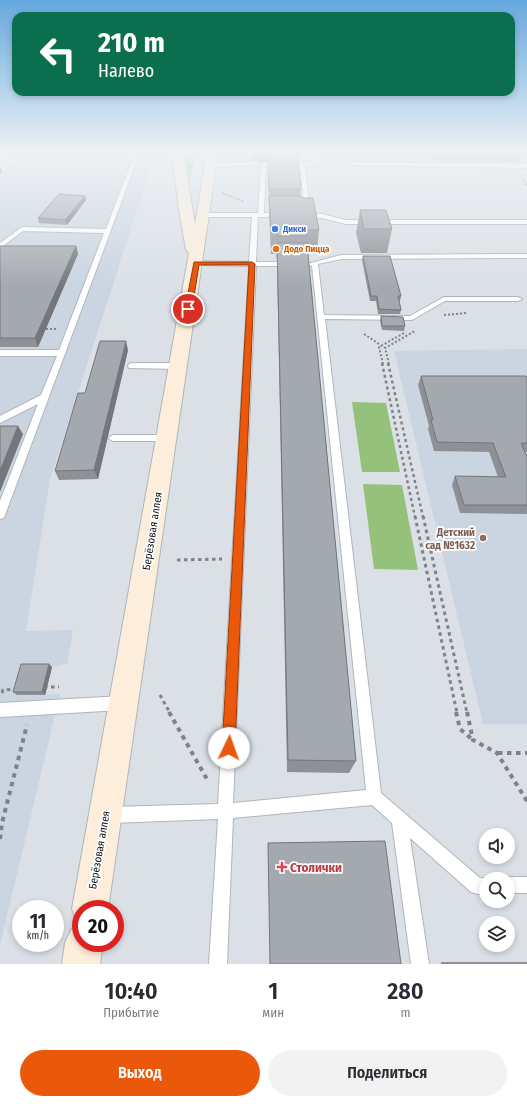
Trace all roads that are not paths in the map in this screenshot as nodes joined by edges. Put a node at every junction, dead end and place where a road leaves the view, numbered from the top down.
1 (121, 197) edge
2 (183, 197) edge
3 (206, 197) edge
4 (260, 197) edge
5 (306, 197) edge
6 (203, 215) junction
7 (258, 215) junction
8 (285, 215) edge
9 (292, 215) edge
10 (308, 216) junction
11 (527, 222) edge
12 (108, 231) junction
13 (0, 246) edge
14 (527, 256) edge
15 (196, 263) junction
16 (252, 264) junction
17 (315, 264) junction
18 (518, 299) dead end
19 (321, 317) junction
20 (0, 353) edge
21 (61, 353) junction
22 (132, 366) dead end
23 (179, 366) junction
24 (44, 397) junction
25 (0, 420) edge
26 (113, 438) dead end
27 (167, 438) junction
28 (0, 515) edge
29 (124, 703) junction
30 (0, 710) edge
31 (374, 797) junction
32 (225, 811) junction
33 (105, 815) junction
34 (399, 818) junction
35 (515, 885) edge
36 (527, 885) edge
37 (479, 886) edge
38 (91, 900) edge
39 (83, 952) edge
40 (81, 964) edge
41 (218, 964) edge
42 (420, 964) edge

1 - 12 lane
2 - 15 main road
3 - 6 main road, Берёзовая аллея
4 - 7 lane
5 - 10 lane
6 - 7 lane
6 - 15 main road, Берёзовая аллея
7 - 8 lane
7 - 16 lane
9 - 10 lane
10 - 11 lane
12 - 13 lane
12 - 21 lane
14 - 17 lane
15 - 16 lane
15 - 23 main road, Берёзовая аллея
16 - 17 lane
16 - 32 lane
17 - 19 lane
18 - 19 lane
19 - 31 lane
20 - 21 lane
21 - 24 lane
22 - 23 lane
23 - 27 main road, Берёзовая аллея
24 - 25 lane
24 - 28 lane
26 - 27 lane
27 - 29 main road, Берёзовая аллея
29 - 30 lane
29 - 33 main road, Берёзовая аллея
31 - 32 lane
31 - 34 lane
32 - 33 lane
32 - 41 lane
33 - 38 main road, Берёзовая аллея
34 - 37 lane
34 - 42 lane
35 - 36 lane
39 - 40 main road

